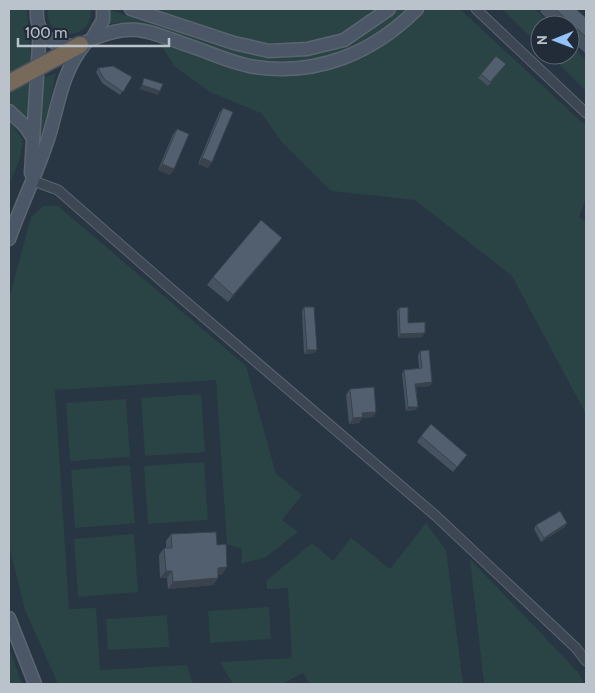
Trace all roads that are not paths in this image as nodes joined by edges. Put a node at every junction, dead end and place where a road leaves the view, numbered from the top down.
1 (103, 9) edge
2 (131, 9) edge
3 (388, 9) edge
4 (476, 9) edge
5 (37, 11) edge
6 (414, 12) edge
7 (40, 28) junction
8 (86, 42) junction
9 (39, 68) junction
10 (9, 84) edge
11 (9, 111) edge
12 (586, 113) edge
13 (33, 138) junction
14 (31, 180) junction
15 (9, 239) edge
16 (9, 618) edge
17 (586, 661) edge
18 (35, 684) edge

1 - 8 main road
2 - 3 main road
4 - 12 street
5 - 7 main road
6 - 8 main road
7 - 8 main road
7 - 9 main road
8 - 9 highway
8 - 14 main road
9 - 10 highway
9 - 13 main road
11 - 13 main road
13 - 14 main road
14 - 15 main road
14 - 17 street
16 - 18 main road

